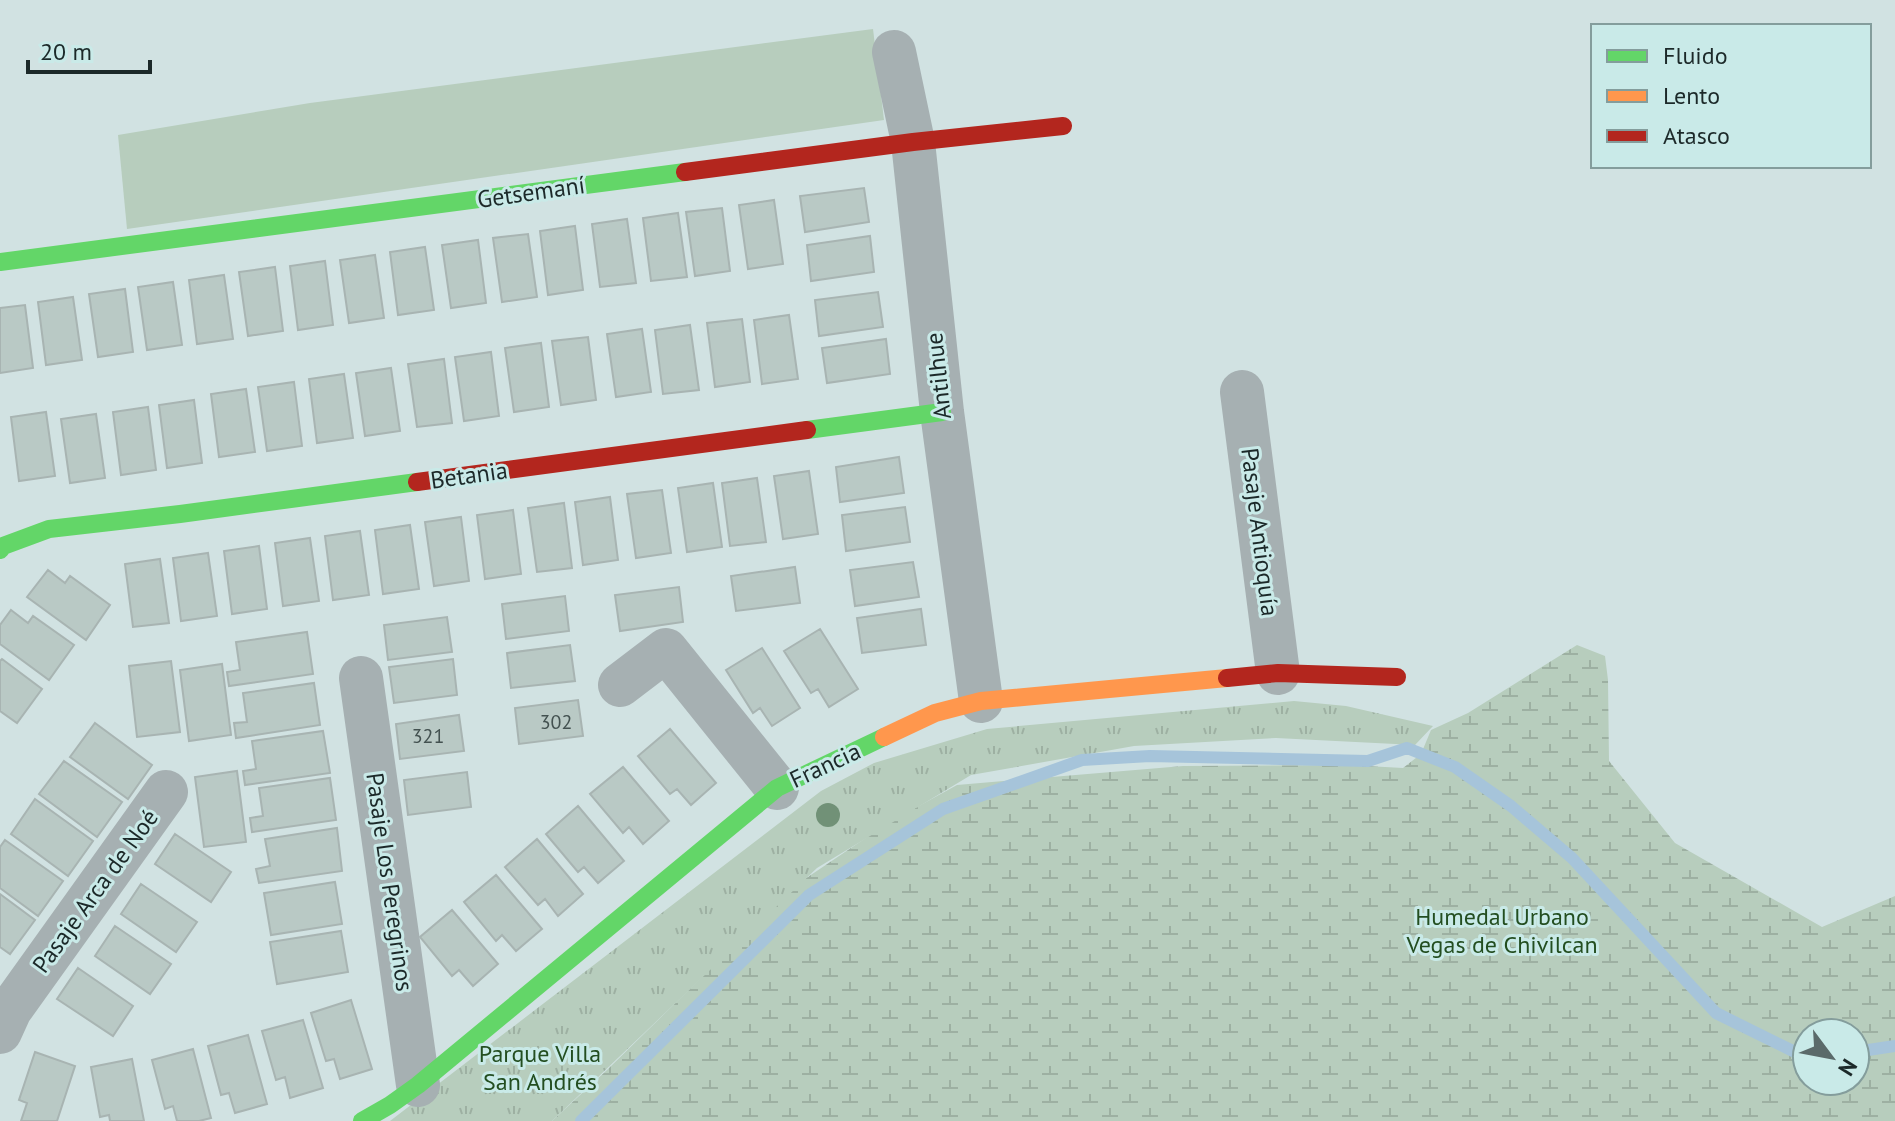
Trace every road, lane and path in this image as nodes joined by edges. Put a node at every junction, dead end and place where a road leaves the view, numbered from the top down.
1 (894, 52) dead end
2 (1063, 126) dead end
3 (913, 142) junction
4 (0, 262) edge
5 (1242, 392) dead end
6 (942, 412) junction
7 (0, 550) edge
8 (1278, 673) junction
9 (1397, 677) dead end
10 (361, 678) dead end
11 (620, 685) dead end
12 (981, 701) junction
13 (777, 788) junction
14 (166, 792) dead end
15 (0, 1032) edge
16 (418, 1085) junction
17 (362, 1121) edge

1 - 3 street, Antilhue
2 - 3 street, Getsemaní
3 - 4 street, Getsemaní
3 - 6 street, Antilhue
5 - 8 street, Pasaje Antioquía
6 - 7 street, Betania
6 - 12 street, Antilhue
8 - 9 street, Francia
8 - 12 street, Francia
10 - 16 street, Pasaje Los Peregrinos
11 - 13 street
12 - 13 street, Francia
13 - 16 street, Francia
14 - 15 street, Pasaje Arca de Noé
16 - 17 street, Francia

